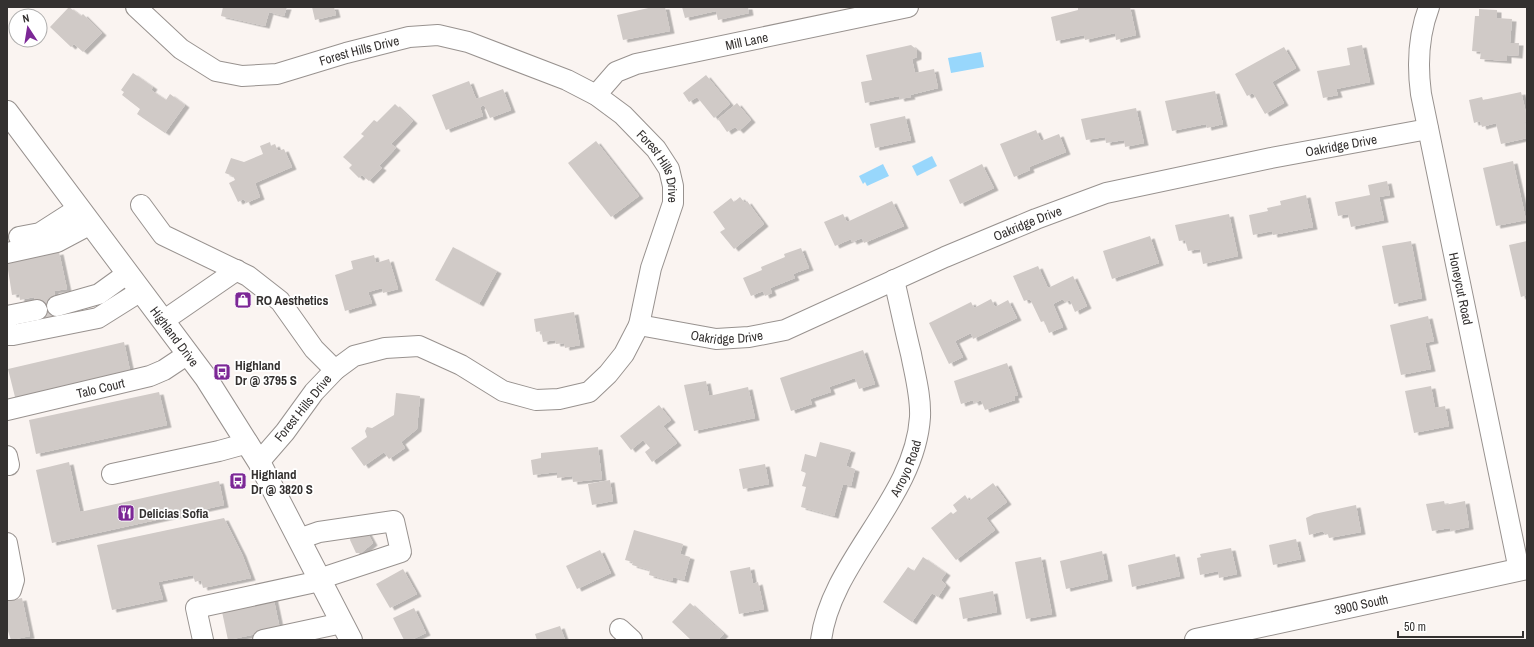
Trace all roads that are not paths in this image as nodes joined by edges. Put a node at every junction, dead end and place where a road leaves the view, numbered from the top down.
1 (136, 7) edge
2 (908, 7) edge
3 (1429, 7) edge
4 (596, 95) junction
5 (7, 112) edge
6 (1428, 129) junction
7 (141, 205) dead end
8 (85, 216) junction
9 (7, 239) edge
10 (7, 253) edge
11 (237, 270) junction
12 (128, 273) junction
13 (894, 280) junction
14 (141, 291) junction
15 (57, 306) dead end
16 (37, 310) dead end
17 (7, 316) edge
18 (163, 320) junction
19 (639, 325) junction
20 (7, 329) edge
21 (188, 354) junction
22 (335, 370) junction
23 (7, 410) edge
24 (253, 452) junction
25 (112, 474) dead end
26 (299, 539) junction
27 (7, 543) edge
28 (1523, 569) edge
29 (320, 580) junction
30 (7, 590) edge
31 (347, 631) edge
32 (204, 640) edge
33 (263, 640) edge
34 (821, 640) edge
35 (1196, 640) edge

1 - 4 street, Forest Hills Drive
2 - 4 street, Mill Lane
3 - 6 street, Honeycut Road
4 - 19 street, Forest Hills Drive
5 - 8 main road, Highland Drive
6 - 13 street, Oakridge Drive
6 - 28 street, Honeycut Road
7 - 11 street
8 - 9 street
8 - 10 street
8 - 12 main road, Highland Drive
11 - 18 street
11 - 22 street
12 - 14 main road, Highland Drive
12 - 15 street
13 - 19 street, Oakridge Drive
13 - 34 street, Arroyo Road
14 - 18 main road, Highland Drive
14 - 20 street
16 - 17 street
18 - 21 main road, Highland Drive
19 - 22 street, Forest Hills Drive
21 - 23 street, Talo Court
21 - 24 main road, Highland Drive
22 - 24 street, Forest Hills Drive
24 - 25 street
24 - 26 main road, Highland Drive
26 - 29 main road, Highland Drive
26 - 29 street
27 - 30 street
28 - 35 main road, 3900 South
29 - 31 main road, Highland Drive
29 - 32 street
31 - 33 street

